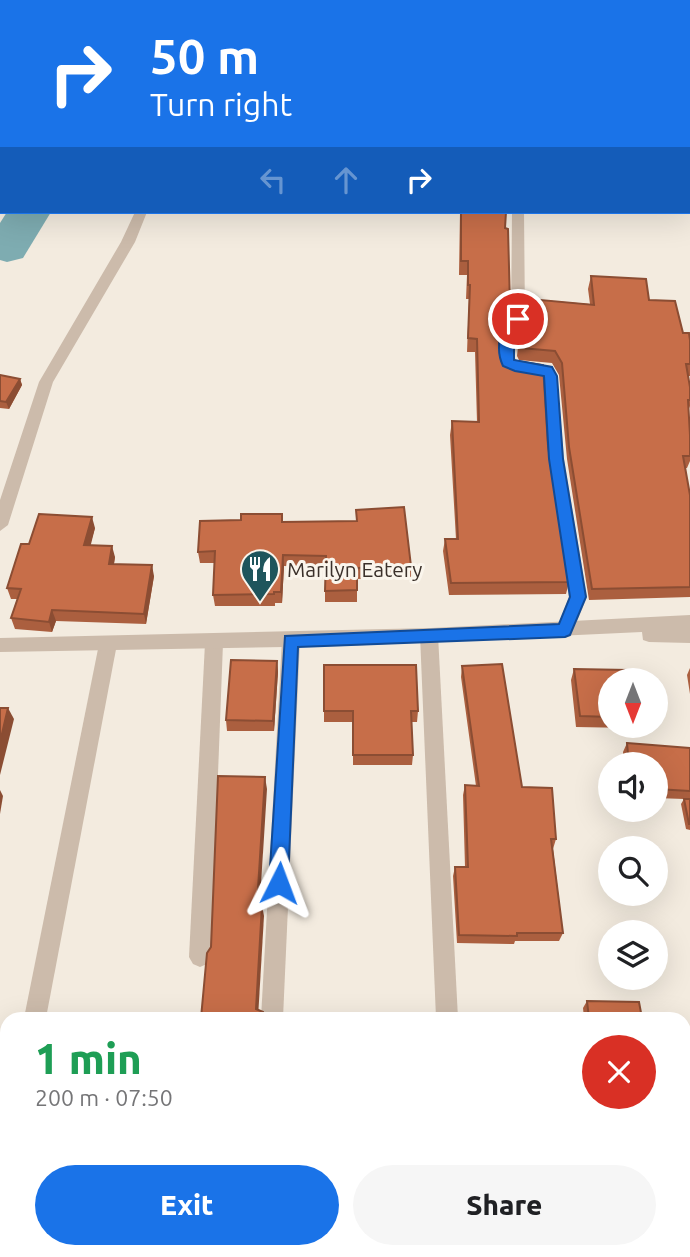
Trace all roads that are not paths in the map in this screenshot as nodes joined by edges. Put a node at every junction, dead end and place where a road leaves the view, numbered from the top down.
1 (140, 214) edge
2 (518, 214) edge
3 (0, 525) edge
4 (690, 622) edge
5 (565, 631) junction
6 (429, 635) junction
7 (690, 636) edge
8 (290, 640) junction
9 (214, 643) junction
10 (108, 644) junction
11 (0, 645) edge
12 (200, 957) dead end
13 (36, 1012) edge
14 (272, 1012) edge
15 (447, 1012) edge

1 - 3 street
2 - 5 street
4 - 5 street
5 - 6 street
5 - 7 street
6 - 8 street
6 - 15 street
8 - 9 street
8 - 14 street
9 - 10 street
9 - 12 street
10 - 11 street
10 - 13 street

